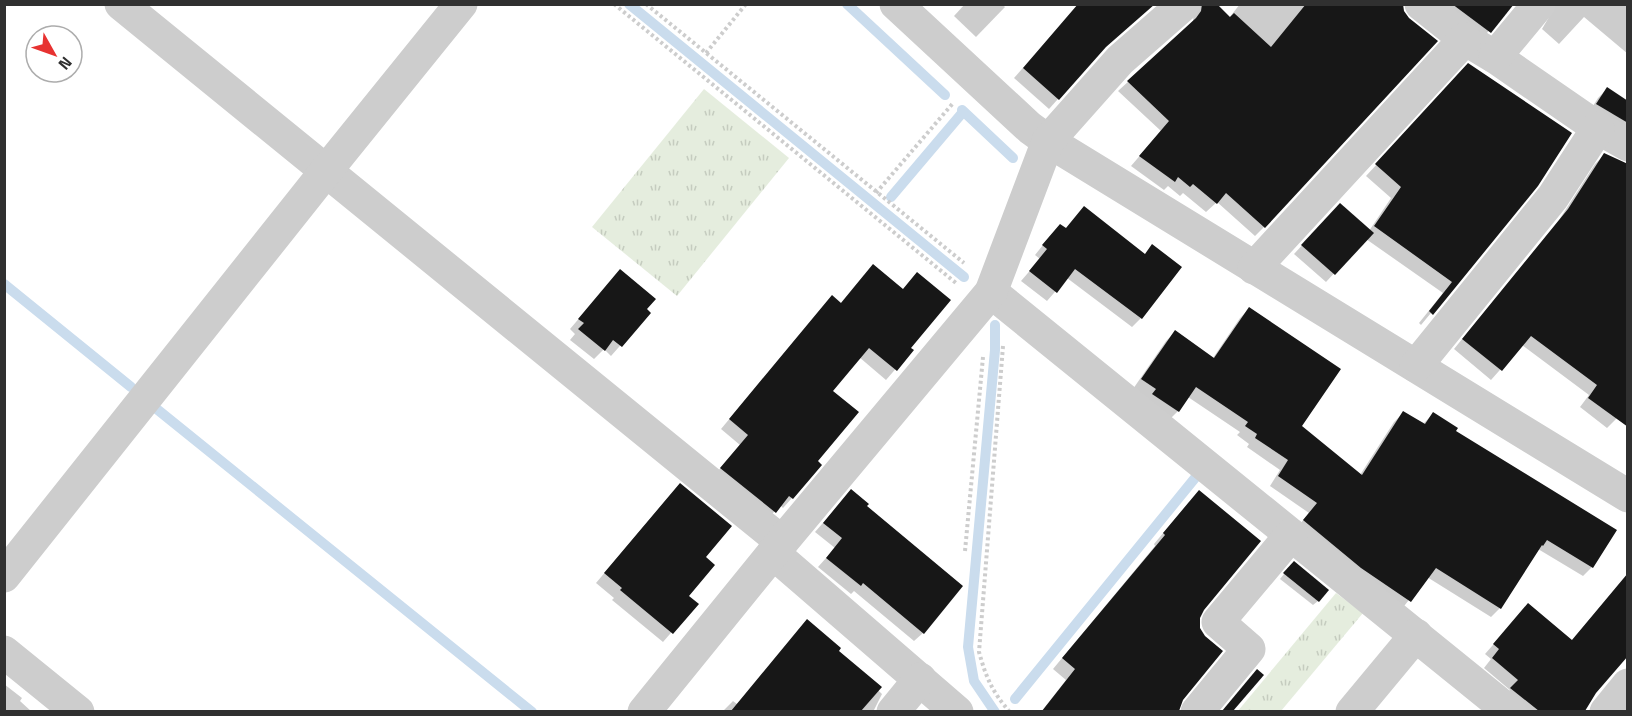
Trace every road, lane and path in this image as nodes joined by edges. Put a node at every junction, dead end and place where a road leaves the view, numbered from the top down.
1 (121, 4) edge
2 (461, 4) edge
3 (614, 4) edge
4 (646, 4) edge
5 (746, 4) edge
6 (896, 4) edge
7 (1184, 4) edge
8 (1421, 4) edge
9 (1539, 4) edge
10 (1465, 39) junction
11 (706, 53) junction
12 (1495, 57) junction
13 (975, 77) junction
14 (1598, 128) junction
15 (1048, 141) junction
16 (1628, 146) edge
17 (326, 171) junction
18 (876, 193) junction
19 (1254, 268) junction
20 (989, 302) junction
21 (1416, 366) junction
22 (1628, 496) edge
23 (1291, 535) junction
24 (778, 548) junction
25 (965, 551) dead end
26 (4, 576) edge
27 (1416, 635) junction
28 (4, 652) edge
29 (920, 679) junction
30 (1628, 685) edge
31 (78, 711) edge
32 (644, 711) edge
33 (893, 711) edge
34 (957, 711) edge
35 (1010, 711) edge
36 (1197, 711) edge
37 (1352, 711) edge
38 (1510, 711) edge
39 (1606, 711) edge

1 - 17 street
2 - 17 street
3 - 20 path
4 - 11 path
5 - 11 path
6 - 13 street
7 - 15 street
8 - 10 street
9 - 12 street
10 - 12 street
10 - 19 street
11 - 18 path
12 - 14 street
13 - 15 street
13 - 18 path
14 - 16 street
14 - 21 street
15 - 19 street
15 - 20 street
17 - 24 street
17 - 26 street
18 - 20 path
19 - 21 street
20 - 23 street
20 - 24 street
20 - 25 path
20 - 35 path
21 - 22 street
23 - 27 street
23 - 36 street
24 - 29 street
24 - 32 street
27 - 37 street
27 - 38 street
28 - 31 street
29 - 33 street
29 - 34 street
30 - 39 street

